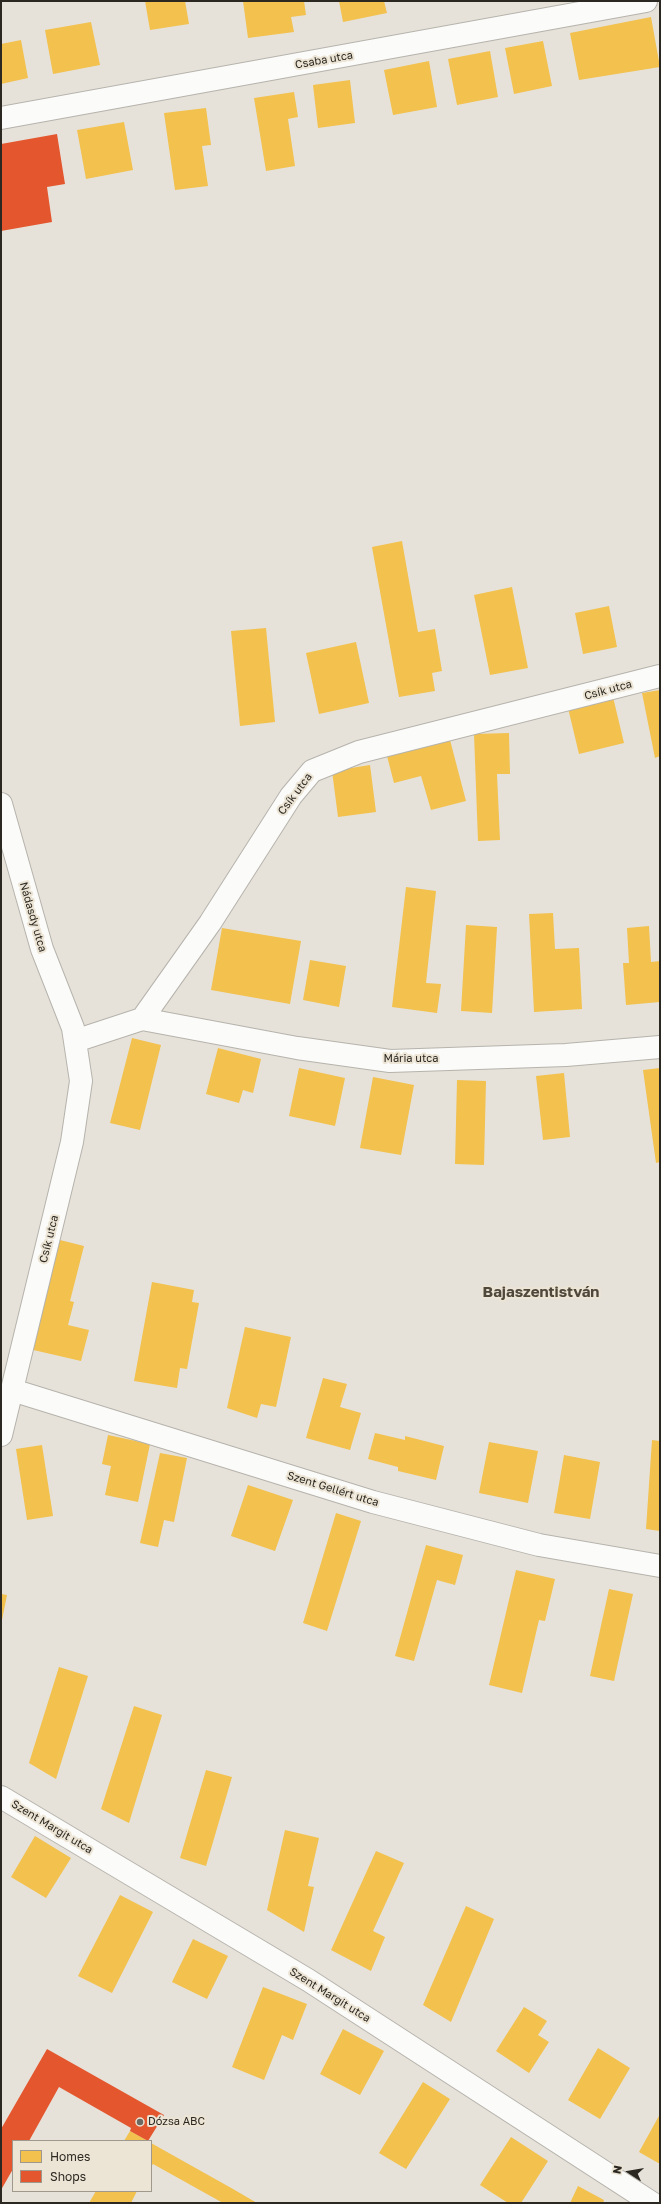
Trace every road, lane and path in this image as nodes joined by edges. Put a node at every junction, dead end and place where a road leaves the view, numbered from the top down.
1 (646, 1) edge
2 (1, 118) edge
3 (660, 676) edge
4 (1, 804) edge
5 (142, 1019) junction
6 (74, 1034) junction
7 (660, 1047) edge
8 (12, 1390) junction
9 (2, 1430) edge
10 (660, 1566) edge
11 (1, 1796) edge
12 (652, 2203) edge

1 - 2 street, Csaba utca
3 - 5 street, Csík utca
4 - 6 street, Nádasdy utca
5 - 6 street
5 - 7 street, Mária utca
6 - 8 street, Csík utca
8 - 9 street, Csík utca
8 - 10 street, Szent Gellért utca
11 - 12 street, Szent Margit utca

